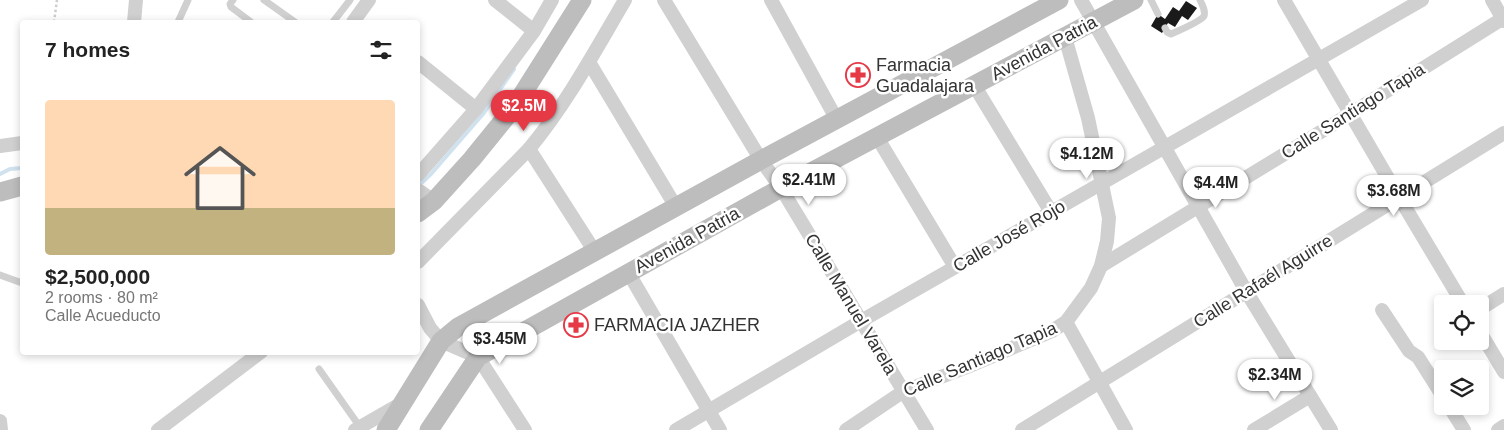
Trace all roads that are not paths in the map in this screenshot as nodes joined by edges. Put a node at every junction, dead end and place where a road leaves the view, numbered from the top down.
1 (136, 0) edge
2 (188, 0) edge
3 (233, 0) edge
4 (264, 0) edge
5 (350, 0) edge
6 (369, 0) edge
7 (495, 0) edge
8 (552, 0) edge
9 (582, 0) edge
10 (625, 0) edge
11 (664, 0) edge
12 (771, 0) edge
13 (1059, 0) edge
14 (1081, 0) edge
15 (1134, 0) edge
16 (1152, 0) edge
17 (1200, 0) edge
18 (1284, 0) edge
19 (1422, 0) edge
20 (1492, 0) edge
21 (1158, 14) dead end
22 (134, 20) edge
23 (179, 20) edge
24 (248, 20) edge
25 (292, 20) edge
26 (335, 20) edge
27 (360, 20) edge
28 (1503, 20) edge
29 (1093, 22) junction
30 (1165, 28) dead end
31 (534, 31) junction
32 (1065, 37) junction
33 (1318, 59) junction
34 (589, 62) junction
35 (420, 64) edge
36 (974, 85) junction
37 (476, 109) junction
38 (1350, 114) junction
39 (837, 120) junction
40 (1504, 133) edge
41 (877, 137) junction
42 (20, 143) edge
43 (0, 146) edge
44 (1165, 147) junction
45 (529, 149) junction
46 (762, 160) junction
47 (420, 173) edge
48 (1102, 182) junction
49 (20, 187) edge
50 (781, 188) junction
51 (0, 192) edge
52 (425, 195) edge
53 (1399, 197) junction
54 (1198, 206) junction
55 (676, 207) junction
56 (420, 209) edge
57 (1051, 212) junction
58 (595, 252) junction
59 (420, 260) edge
60 (1101, 266) junction
61 (955, 267) junction
62 (628, 272) junction
63 (0, 275) edge
64 (20, 282) edge
65 (1246, 291) junction
66 (1504, 294) edge
67 (1458, 295) edge
68 (1489, 303) edge
69 (420, 309) edge
70 (1382, 310) dead end
71 (861, 321) junction
72 (1066, 322) junction
73 (441, 340) junction
74 (1489, 347) edge
75 (257, 355) edge
76 (478, 357) junction
77 (319, 370) dead end
78 (1504, 372) edge
79 (1099, 382) junction
80 (1434, 382) edge
81 (904, 391) junction
82 (1310, 396) junction
83 (404, 402) junction
84 (709, 411) junction
85 (1455, 415) edge
86 (0, 422) edge
87 (1504, 426) edge
88 (358, 428) edge
89 (1, 430) edge
90 (158, 430) edge
91 (386, 430) edge
92 (429, 430) edge
93 (525, 430) edge
94 (676, 430) edge
95 (720, 430) edge
96 (846, 430) edge
97 (927, 430) edge
98 (1022, 430) edge
99 (1126, 430) edge
100 (1254, 430) edge
101 (1331, 430) edge
102 (1464, 430) edge
103 (1498, 430) edge

1 - 22 street
2 - 23 lane
3 - 24 lane
4 - 25 lane
5 - 26 lane
6 - 27 street
7 - 31 street
8 - 31 street
9 - 52 street
10 - 34 street
11 - 46 street, Calle Manuel Varela
12 - 39 street
13 - 39 street, Avenida Patria
14 - 29 street
15 - 29 street, Avenida Patria
16 - 21 lane
17 - 30 lane
18 - 33 street
19 - 33 street, Calle José Rojo
20 - 28 street
28 - 38 street, Calle Santiago Tapia
29 - 32 street, Avenida Patria
29 - 44 street
31 - 37 street
32 - 36 street, Avenida Patria
32 - 48 street
33 - 38 street
33 - 44 street, Calle José Rojo
34 - 45 street
34 - 55 street
35 - 37 street
36 - 41 street, Avenida Patria
36 - 57 street
37 - 47 street
38 - 53 street
38 - 54 street, Calle Santiago Tapia
39 - 46 street, Avenida Patria
40 - 53 street, Calle Rafaél Aguirre
41 - 50 street, Avenida Patria
41 - 61 street
42 - 43 street
44 - 48 street, Calle José Rojo
44 - 54 street
45 - 58 street
45 - 59 street
46 - 50 street, Calle Manuel Varela
46 - 55 street, Avenida Patria
48 - 57 street, Calle José Rojo
48 - 60 street
49 - 51 street
50 - 62 street, Avenida Patria
50 - 71 street, Calle Manuel Varela
52 - 56 street
53 - 65 street, Calle Rafaél Aguirre
53 - 67 street
54 - 60 street, Calle Santiago Tapia
54 - 65 street
55 - 58 street, Avenida Patria
57 - 61 street, Calle José Rojo
58 - 73 street, Avenida Patria
60 - 72 street
61 - 71 street, Calle José Rojo
62 - 76 street, Avenida Patria
62 - 84 street
63 - 64 lane
65 - 79 street, Calle Rafaél Aguirre
65 - 82 street
66 - 68 street
69 - 73 street
70 - 80 street
71 - 81 street, Calle Manuel Varela
71 - 84 street, Calle José Rojo
72 - 79 street
72 - 81 street, Calle Santiago Tapia
73 - 76 street
73 - 83 street, Avenida Patria
74 - 78 street
75 - 90 street
76 - 92 street, Avenida Patria
76 - 93 street
77 - 88 lane
79 - 98 street, Calle Rafaél Aguirre
79 - 99 street
81 - 96 street, Calle Santiago Tapia
81 - 97 street, Calle Manuel Varela
82 - 100 street
82 - 101 street
83 - 88 street
83 - 91 street, Avenida Patria
84 - 94 street, Calle José Rojo
84 - 95 street
85 - 102 street
86 - 89 street
87 - 103 street

